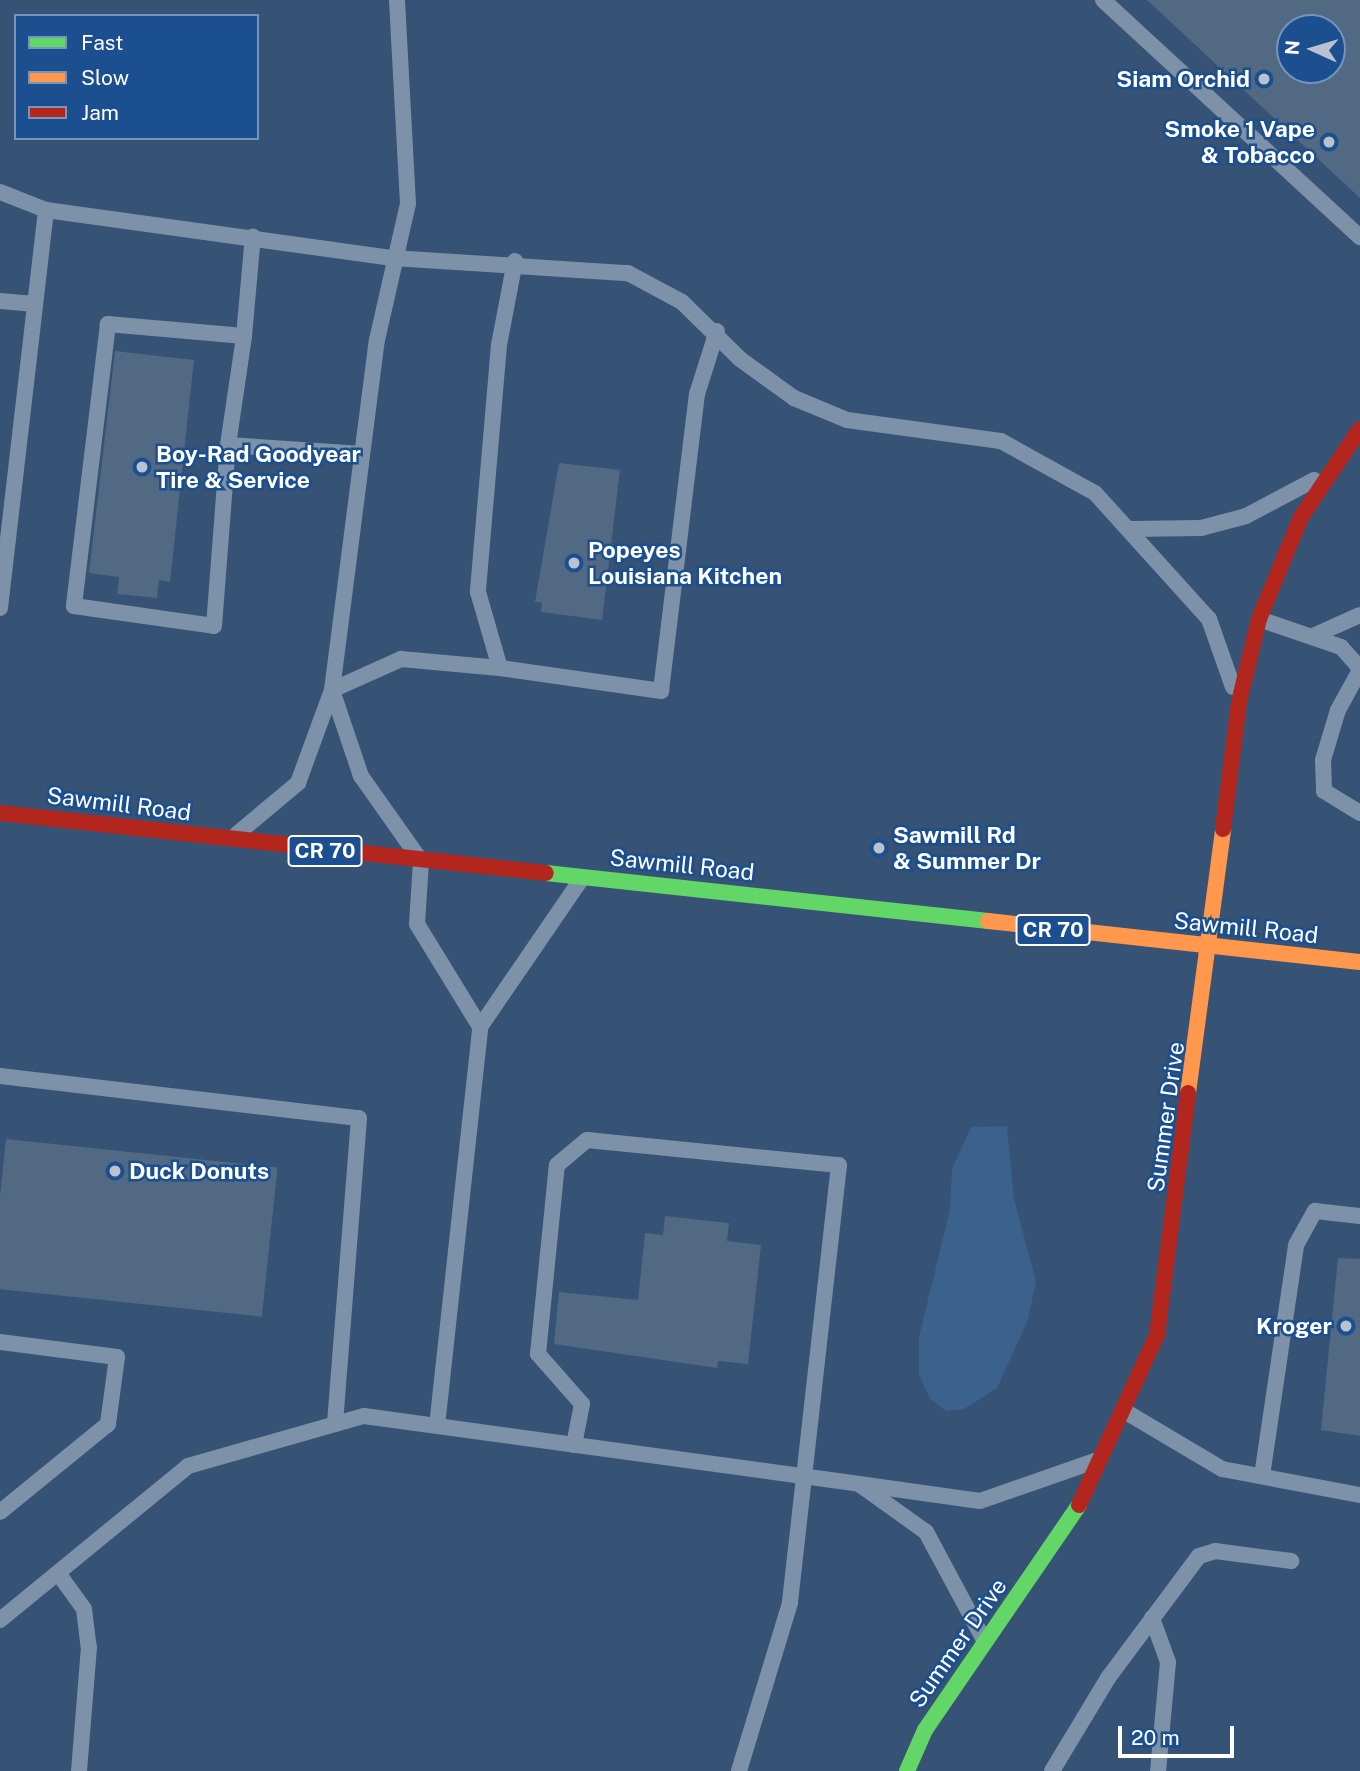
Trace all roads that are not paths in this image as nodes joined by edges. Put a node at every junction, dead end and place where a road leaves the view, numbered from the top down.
1 (397, 0) edge
2 (1103, 0) edge
3 (0, 192) edge
4 (46, 210) junction
5 (253, 236) junction
6 (1360, 237) edge
7 (393, 258) junction
8 (515, 261) junction
9 (0, 301) edge
10 (35, 304) junction
11 (718, 331) junction
12 (244, 336) junction
13 (1360, 429) edge
14 (228, 445) junction
15 (362, 454) junction
16 (1329, 472) junction
17 (6, 504) edge
18 (1131, 529) junction
19 (0, 608) edge
20 (1360, 615) edge
21 (1259, 619) junction
22 (1313, 636) junction
23 (500, 668) junction
24 (1360, 669) edge
25 (332, 690) junction
26 (1239, 702) junction
27 (0, 813) edge
28 (1360, 813) edge
29 (230, 840) junction
30 (421, 861) junction
31 (582, 878) junction
32 (1209, 948) junction
33 (1360, 962) edge
34 (480, 1027) junction
35 (0, 1076) edge
36 (1360, 1216) edge
37 (0, 1342) edge
38 (1126, 1412) junction
39 (335, 1424) junction
40 (436, 1426) junction
41 (574, 1445) junction
42 (1104, 1458) junction
43 (1262, 1476) junction
44 (807, 1477) junction
45 (859, 1484) junction
46 (1360, 1495) edge
47 (0, 1512) edge
48 (1291, 1561) dead end
49 (58, 1573) junction
50 (1152, 1618) junction
51 (0, 1620) edge
52 (984, 1640) junction
53 (79, 1771) edge
54 (740, 1771) edge
55 (907, 1771) edge
56 (1052, 1771) edge
57 (1158, 1771) edge

1 - 7 lane
2 - 6 lane
3 - 4 lane
4 - 5 lane
4 - 10 lane
5 - 7 lane
5 - 12 lane
7 - 8 lane
7 - 15 lane
8 - 11 lane
8 - 23 lane
9 - 10 lane
10 - 17 lane
11 - 18 lane
11 - 23 lane
12 - 14 lane
12 - 14 lane
13 - 16 street, Summer Drive
14 - 15 lane
15 - 25 lane
16 - 18 lane
16 - 21 street, Summer Drive
17 - 19 lane
18 - 26 lane
20 - 22 lane
21 - 22 lane
21 - 26 street, Summer Drive
22 - 24 lane
23 - 25 lane
24 - 28 lane
25 - 29 lane
25 - 30 lane
26 - 32 street, Summer Drive
27 - 29 street, Sawmill Road / CR 70
29 - 30 street, Sawmill Road / CR 70
30 - 31 street, Sawmill Road / CR 70
30 - 34 lane
31 - 32 street, Sawmill Road / CR 70
31 - 34 lane
32 - 33 street, Sawmill Road / CR 70
32 - 38 street, Summer Drive
34 - 40 lane
35 - 39 lane
36 - 43 lane
37 - 47 lane
38 - 42 street, Summer Drive
38 - 43 lane
39 - 40 lane
39 - 49 lane
40 - 41 lane
41 - 44 lane
41 - 44 lane
42 - 45 lane
42 - 52 street, Summer Drive
43 - 46 lane
44 - 45 lane
44 - 54 lane
45 - 52 lane
48 - 50 lane
49 - 51 lane
49 - 53 lane
50 - 56 lane
50 - 57 lane
52 - 55 street, Summer Drive

